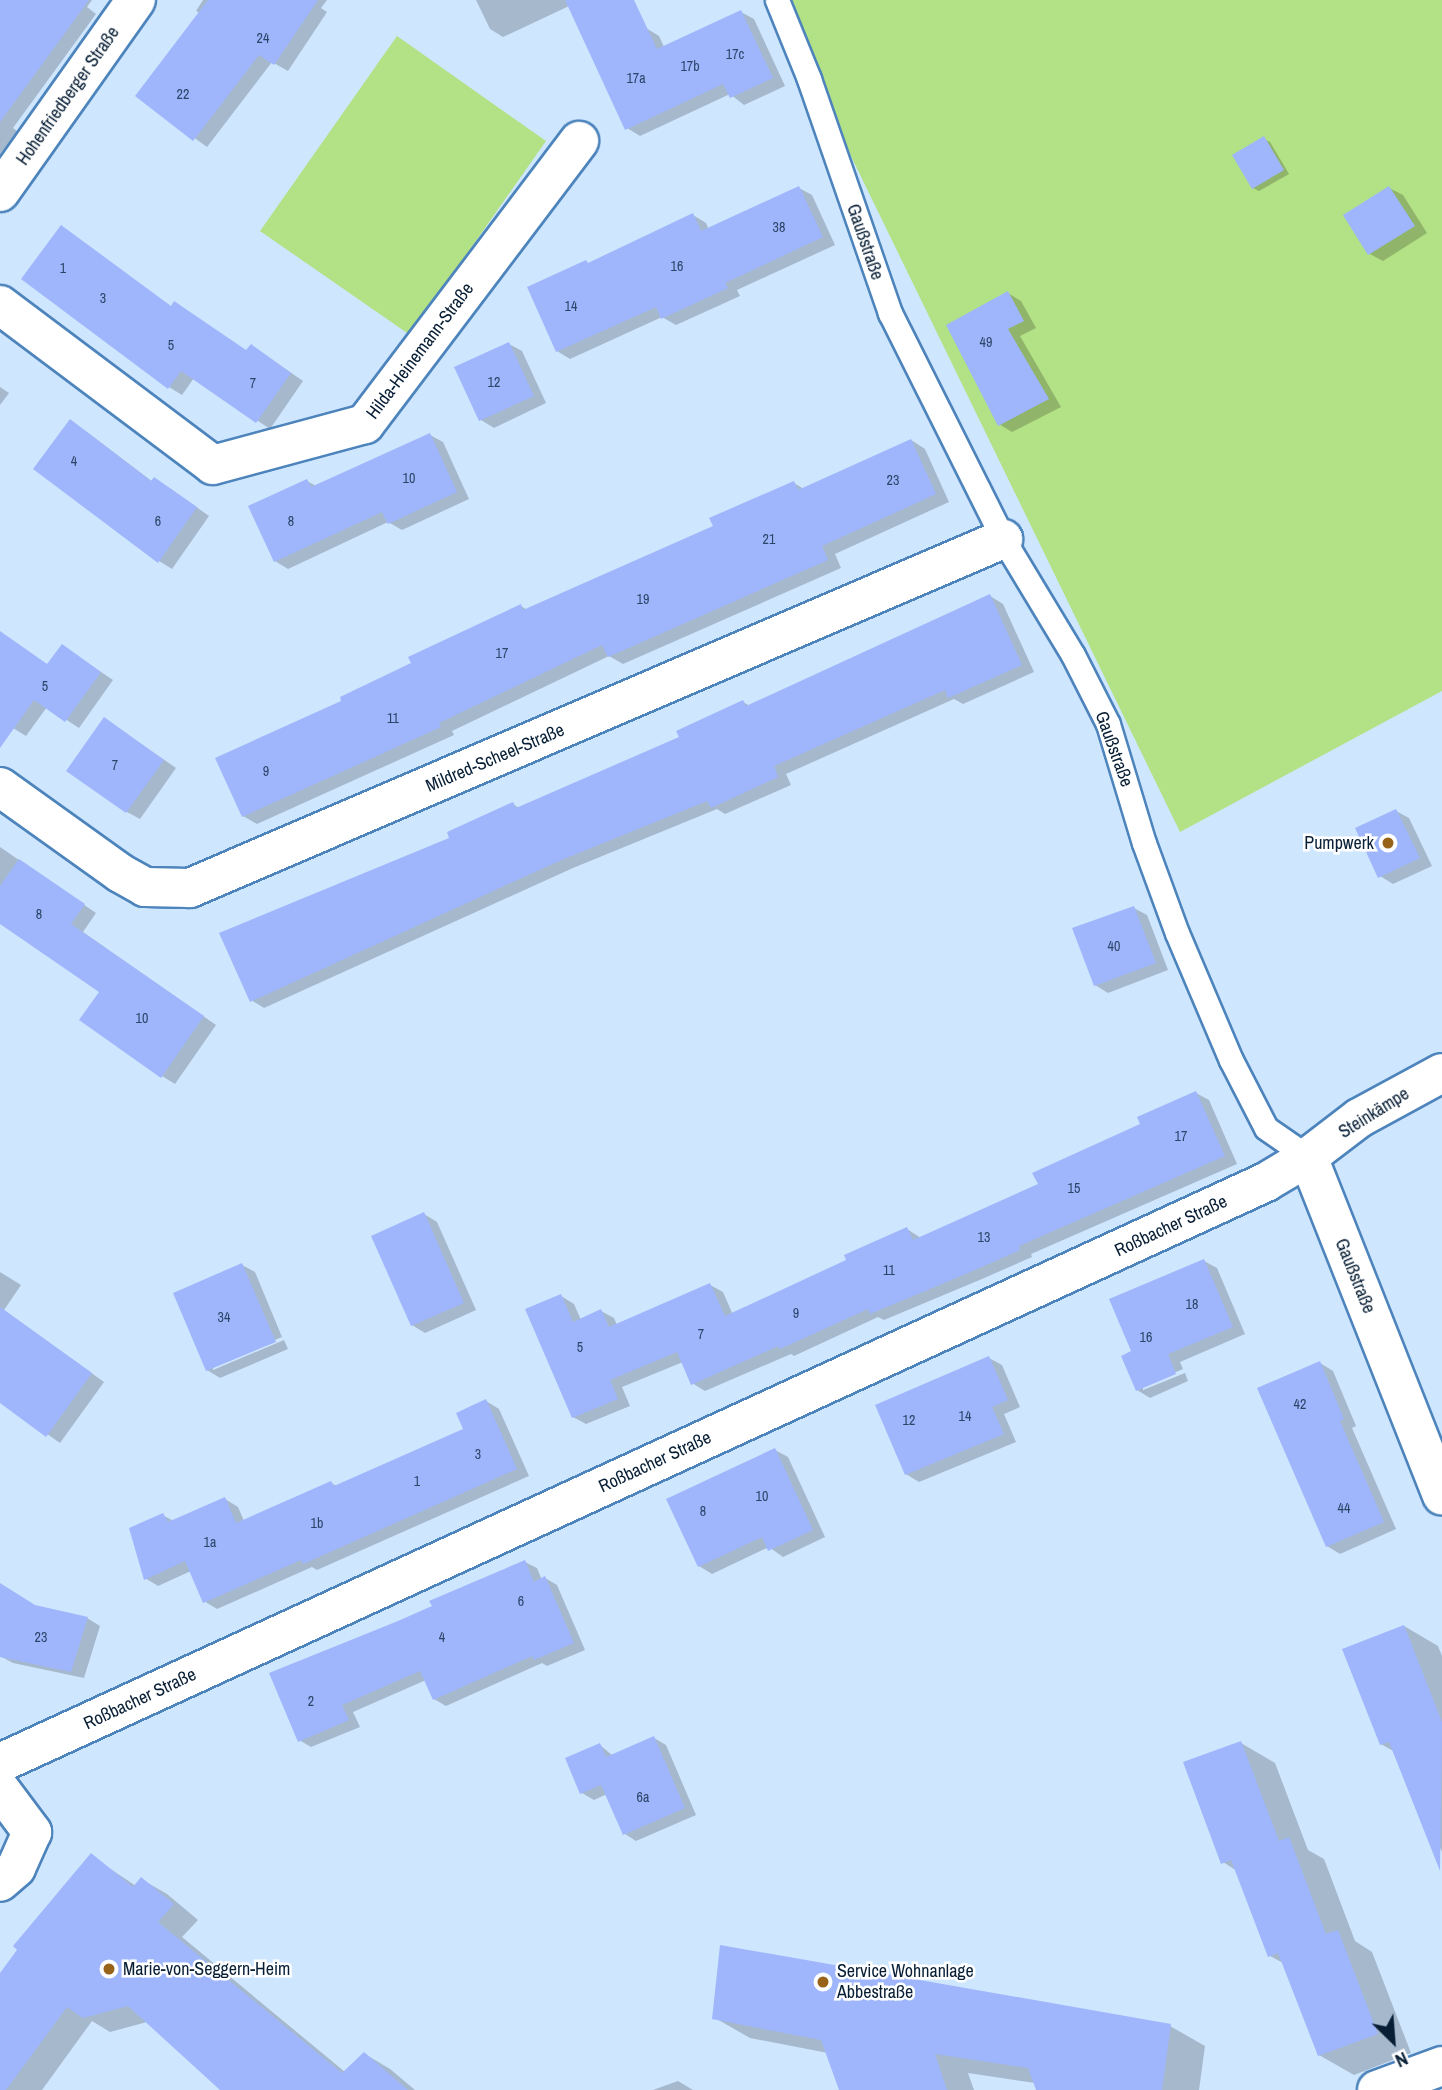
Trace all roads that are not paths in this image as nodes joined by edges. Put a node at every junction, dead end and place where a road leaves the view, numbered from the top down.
1 (136, 0) edge
2 (777, 0) edge
3 (579, 141) dead end
4 (0, 192) edge
5 (0, 305) edge
6 (1003, 539) junction
7 (0, 787) edge
8 (1442, 1073) edge
9 (1308, 1157) junction
10 (1442, 1495) edge
11 (0, 1763) edge
12 (0, 1789) edge
13 (0, 1882) edge
14 (1442, 2066) edge
15 (1377, 2090) edge

1 - 4 street, Hohenfriedberger Straße
2 - 6 lane, Gaußstraße
3 - 5 street, Hilda-Heinemann-Straße
6 - 7 street, Mildred-Scheel-Straße
6 - 9 lane, Gaußstraße
8 - 9 street, Steinkämpe
9 - 10 street, Gaußstraße
9 - 11 street, Roßbacher Straße
12 - 13 street
14 - 15 street

